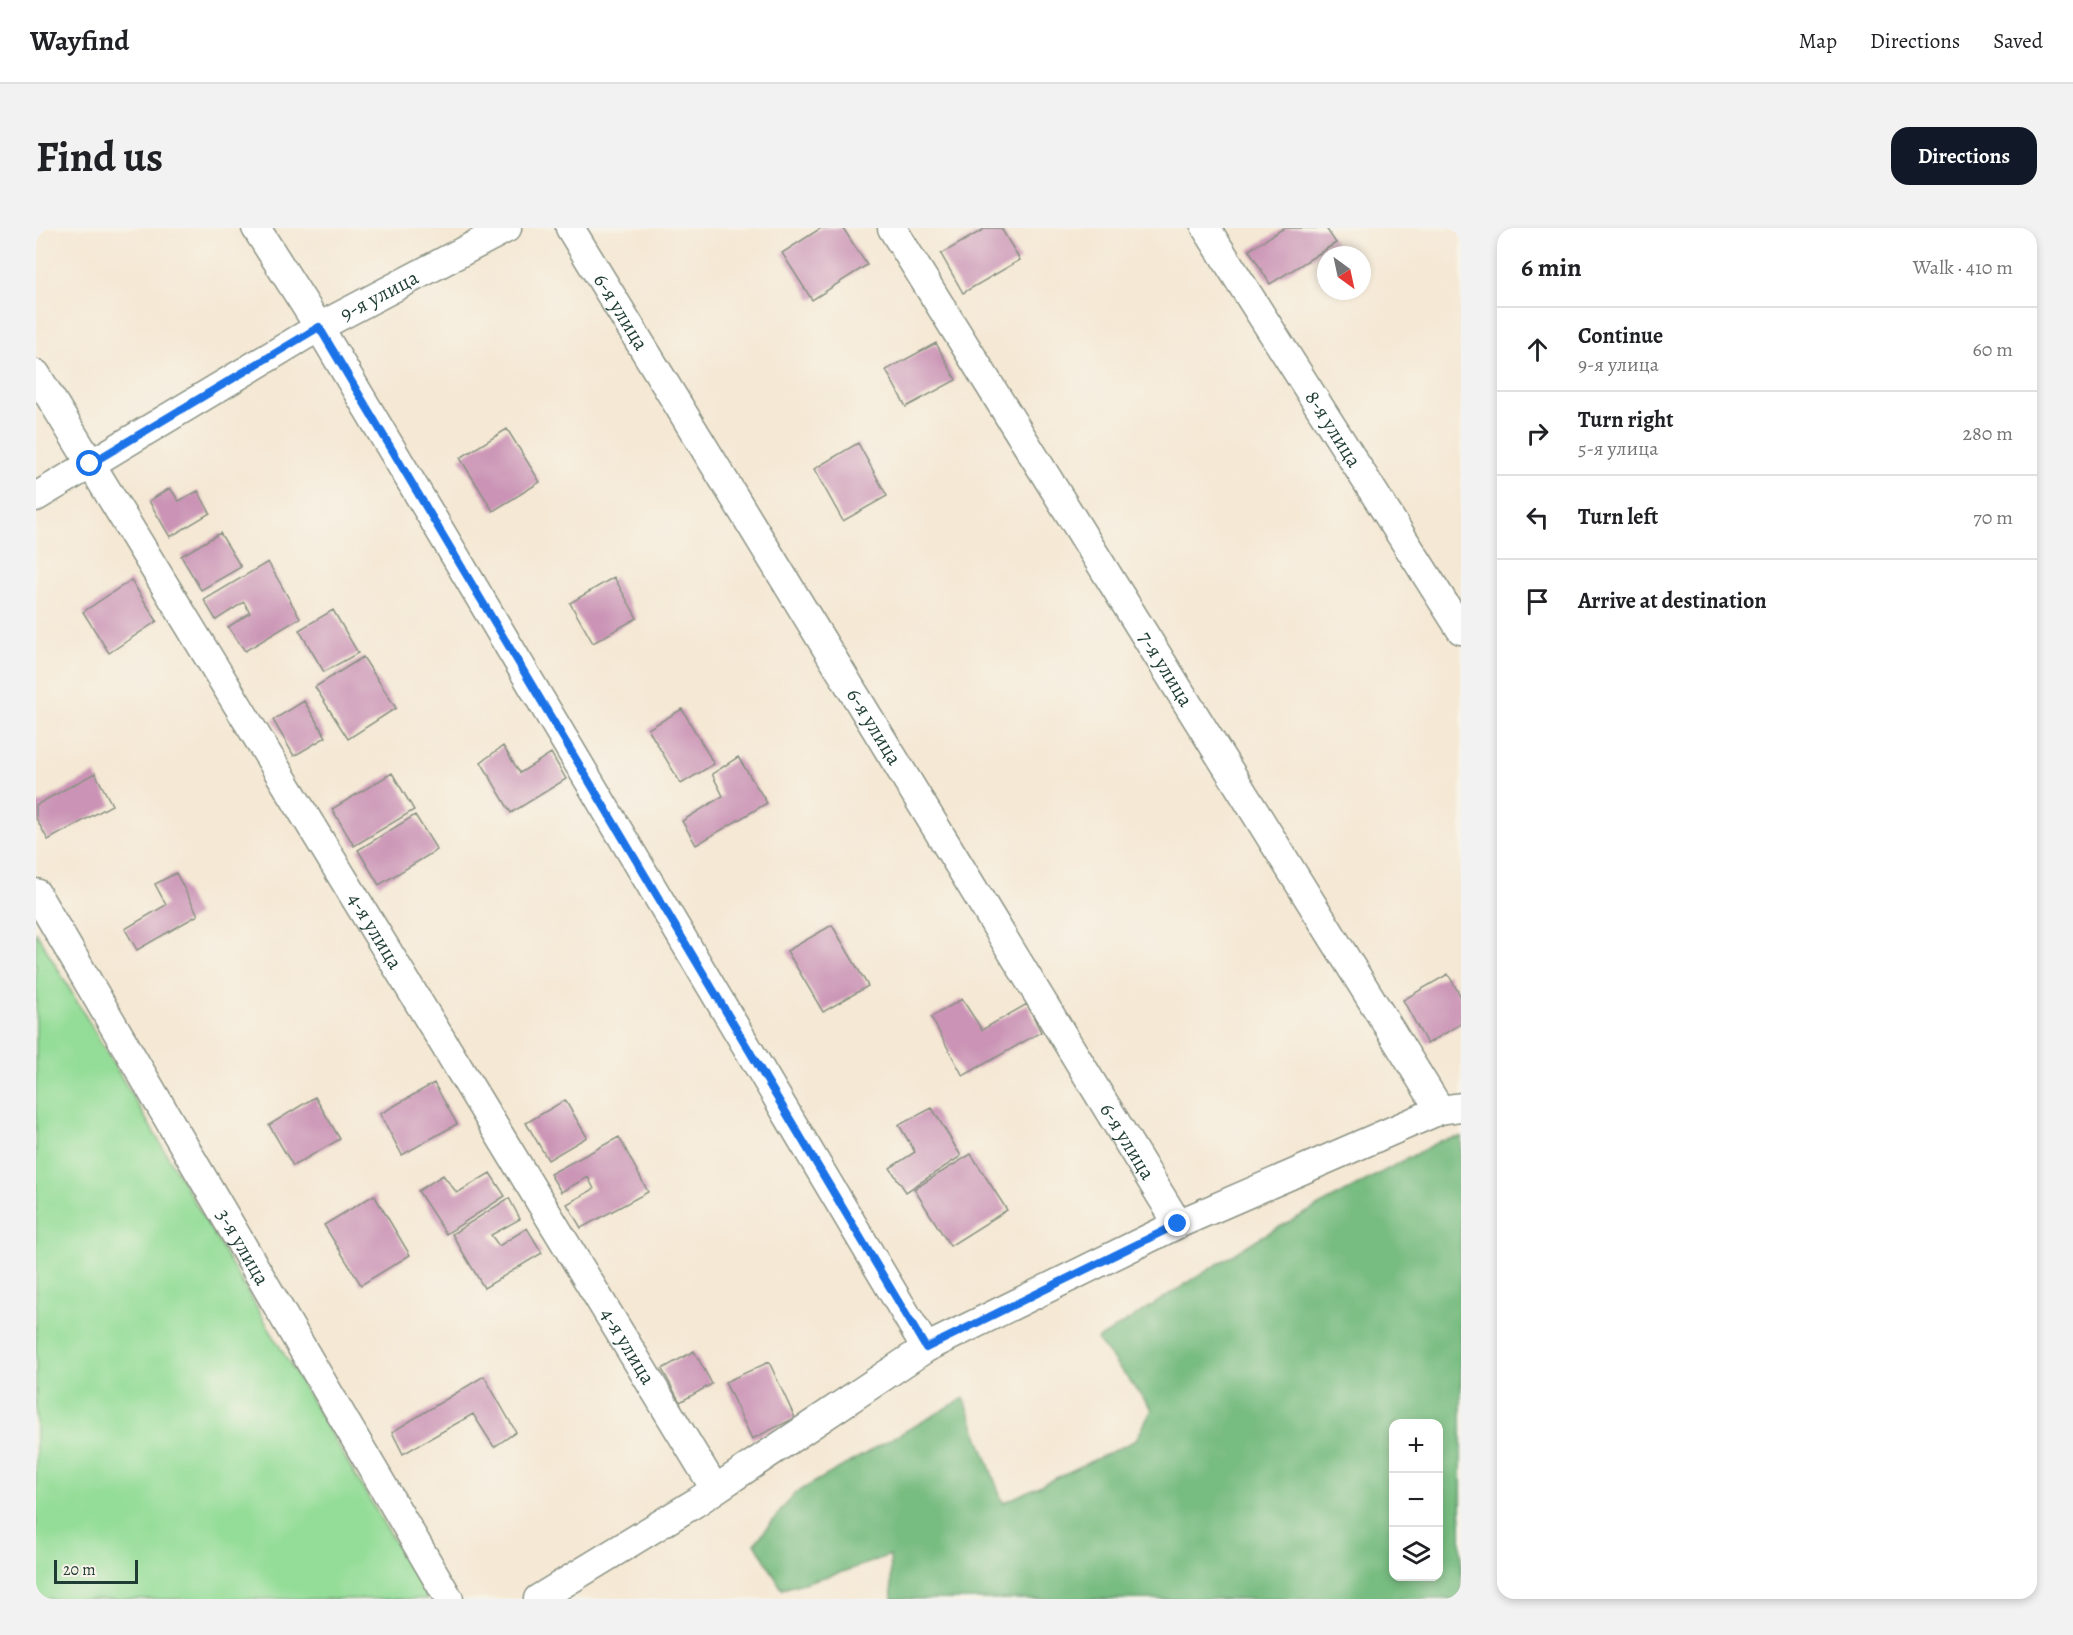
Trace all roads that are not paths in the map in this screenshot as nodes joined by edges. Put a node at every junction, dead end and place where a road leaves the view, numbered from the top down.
1 (256, 228) edge
2 (507, 228) edge
3 (570, 228) edge
4 (892, 228) edge
5 (1206, 228) edge
6 (319, 327) junction
7 (36, 374) edge
8 (90, 464) junction
9 (36, 497) edge
10 (1461, 630) edge
11 (36, 893) edge
12 (1450, 1109) edge
13 (1178, 1224) junction
14 (926, 1348) junction
15 (716, 1489) junction
16 (449, 1599) edge
17 (538, 1599) edge

1 - 6 street
2 - 6 street, 9-я улица
3 - 13 street, 6-я улица
4 - 12 street, 7-я улица
5 - 10 street, 8-я улица
6 - 8 street, 9-я улица
6 - 14 street
7 - 8 street, 4-я улица
8 - 9 street, 9-я улица
8 - 15 street, 4-я улица
11 - 16 street, 3-я улица
12 - 13 street
13 - 14 street
14 - 15 street
15 - 17 street

